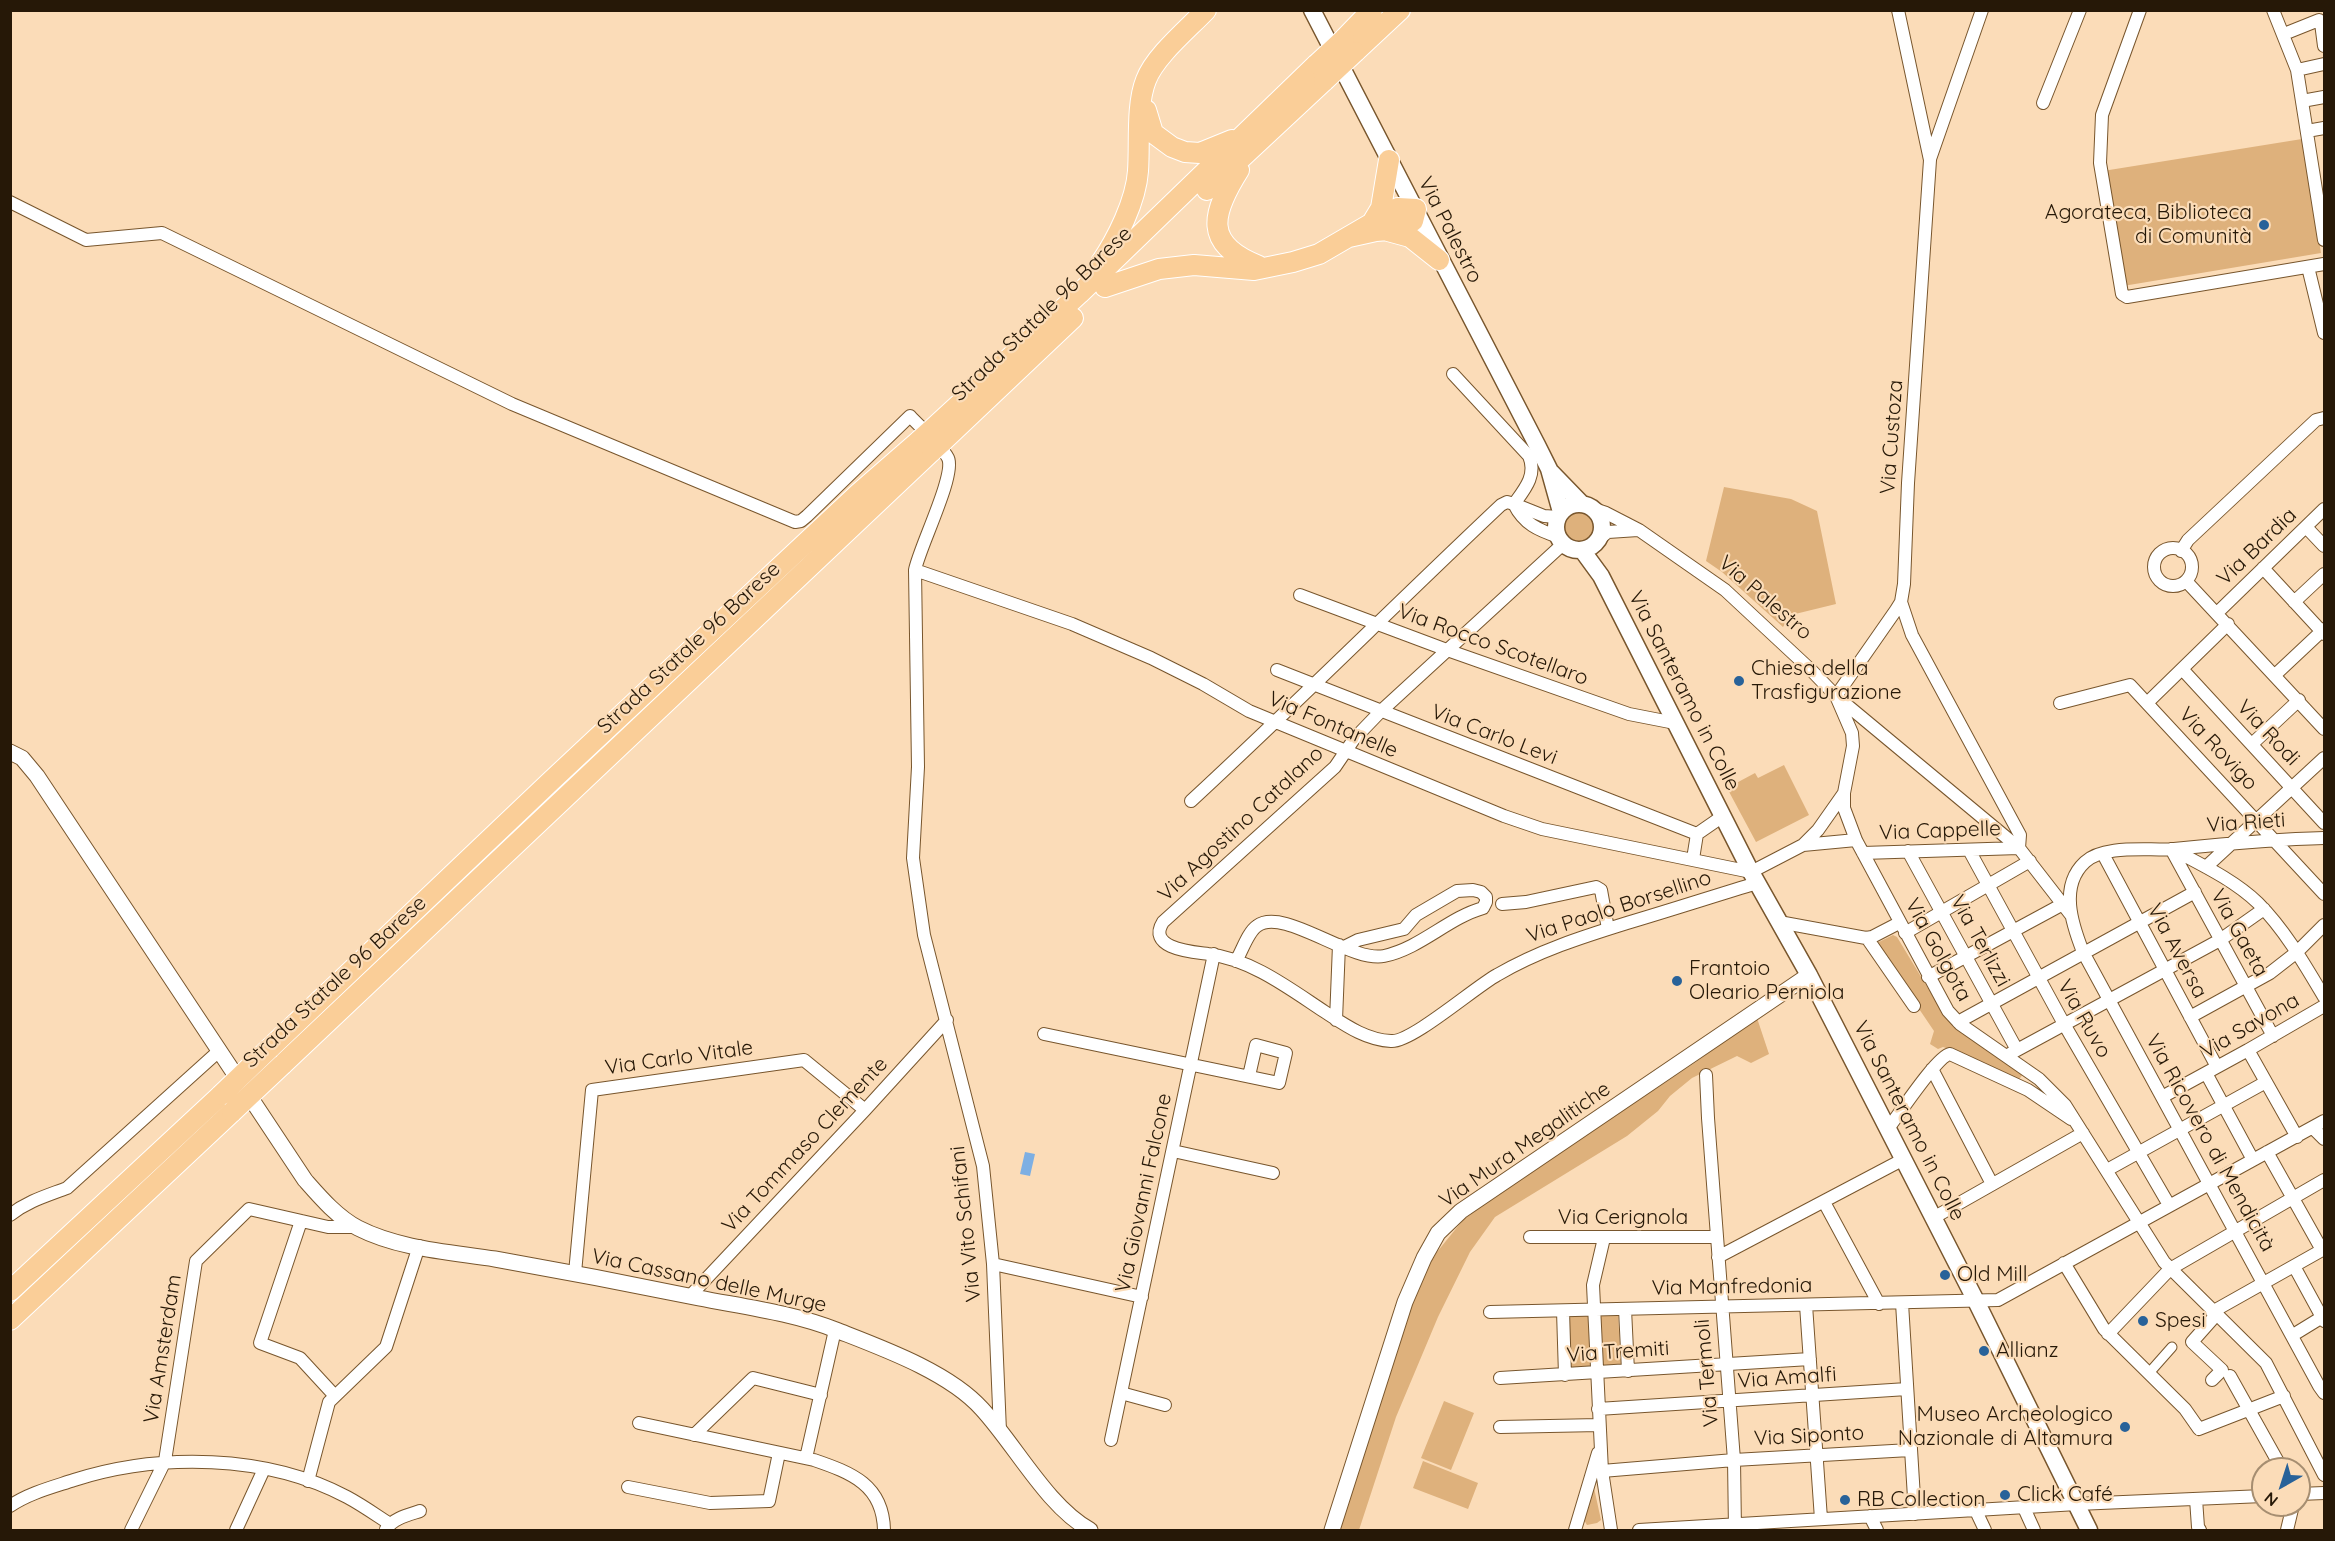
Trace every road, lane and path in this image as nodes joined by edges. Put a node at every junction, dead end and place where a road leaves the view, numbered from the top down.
1 (1206, 10) edge
2 (1312, 10) edge
3 (1372, 10) edge
4 (1400, 10) edge
5 (1898, 10) edge
6 (1982, 10) edge
7 (2080, 10) edge
8 (2140, 10) edge
9 (2273, 10) edge
10 (2319, 21) edge
11 (2284, 34) junction
12 (1350, 45) junction
13 (2325, 46) edge
14 (2325, 64) edge
15 (2297, 70) junction
16 (1142, 92) junction
17 (2325, 97) edge
18 (2302, 101) junction
19 (2043, 104) dead end
20 (2325, 128) edge
21 (2307, 131) junction
22 (1253, 137) junction
23 (1389, 160) junction
24 (1930, 160) junction
25 (2319, 163) edge
26 (2321, 195) edge
27 (10, 202) edge
28 (1416, 209) junction
29 (1379, 227) junction
30 (2324, 231) edge
31 (1439, 260) junction
32 (2325, 264) edge
33 (2308, 267) junction
34 (1267, 269) junction
35 (1105, 287) junction
36 (1079, 294) junction
37 (2322, 313) edge
38 (2325, 333) edge
39 (1453, 374) dead end
40 (2325, 418) edge
41 (931, 441) junction
42 (1549, 469) junction
43 (1514, 504) junction
44 (1588, 506) junction
45 (2325, 509) edge
46 (1560, 515) junction
47 (2306, 527) junction
48 (1639, 530) junction
49 (1561, 540) junction
50 (1598, 540) junction
51 (2325, 546) edge
52 (1582, 550) junction
53 (2181, 550) junction
54 (2263, 568) junction
55 (915, 570) junction
56 (2325, 573) edge
57 (1601, 576) junction
58 (2186, 581) junction
59 (1300, 595) dead end
60 (1900, 602) junction
61 (2294, 602) junction
62 (2217, 613) junction
63 (1375, 624) junction
64 (2228, 624) junction
65 (2324, 632) edge
66 (1447, 650) junction
67 (2182, 669) junction
68 (1277, 670) dead end
69 (2275, 675) junction
70 (1315, 685) junction
71 (1836, 696) junction
72 (2299, 700) junction
73 (2060, 703) dead end
74 (2147, 703) junction
75 (1380, 712) junction
76 (1276, 722) junction
77 (1675, 723) junction
78 (2325, 729) edge
79 (2253, 744) junction
80 (10, 752) edge
81 (1344, 752) junction
82 (2325, 758) edge
83 (2292, 788) junction
84 (1844, 793) junction
85 (1191, 801) dead end
86 (1723, 816) junction
87 (2258, 820) junction
88 (2325, 823) edge
89 (1697, 834) junction
90 (2325, 838) edge
91 (2275, 839) junction
92 (1856, 840) junction
93 (2233, 842) junction
94 (1803, 845) junction
95 (2019, 848) junction
96 (2171, 849) junction
97 (1969, 850) junction
98 (1908, 851) junction
99 (1863, 853) junction
100 (2103, 854) junction
101 (1693, 859) junction
102 (2030, 861) junction
103 (2206, 867) junction
104 (1754, 878) junction
105 (1988, 885) junction
106 (2195, 892) junction
107 (2325, 894) edge
108 (1484, 903) junction
109 (2068, 909) junction
110 (2264, 909) junction
111 (1941, 912) junction
112 (1779, 922) junction
113 (2139, 922) junction
114 (2325, 925) edge
115 (1902, 928) junction
116 (1608, 929) junction
117 (2013, 931) junction
118 (1867, 938) junction
119 (2220, 939) junction
120 (1342, 946) junction
121 (2084, 952) junction
122 (2297, 952) junction
123 (1214, 954) junction
124 (1966, 957) junction
125 (1236, 961) junction
126 (2165, 969) junction
127 (1809, 975) junction
128 (1928, 977) junction
129 (2038, 977) junction
130 (2246, 987) junction
131 (2325, 998) edge
132 (2109, 1000) junction
133 (1991, 1003) junction
134 (1914, 1005) dead end
135 (2325, 1006) edge
136 (2190, 1017) junction
137 (947, 1020) junction
138 (1336, 1020) junction
139 (1958, 1022) junction
140 (2064, 1024) junction
141 (1044, 1034) dead end
142 (2273, 1036) junction
143 (220, 1050) junction
144 (2248, 1050) junction
145 (2012, 1053) junction
146 (1192, 1065) junction
147 (1932, 1069) junction
148 (2212, 1070) junction
149 (1707, 1075) dead end
150 (1249, 1077) dead end
151 (2266, 1082) junction
152 (2162, 1097) junction
153 (2224, 1106) junction
154 (865, 1110) junction
155 (2325, 1121) edge
156 (2080, 1128) junction
157 (2313, 1128) junction
158 (1887, 1130) junction
159 (2180, 1130) junction
160 (2297, 1137) junction
161 (2325, 1139) edge
162 (1173, 1151) junction
163 (2267, 1152) junction
164 (2139, 1153) junction
165 (1902, 1160) junction
166 (2253, 1160) junction
167 (2108, 1170) junction
168 (1273, 1173) dead end
169 (2325, 1180) edge
170 (1992, 1184) junction
171 (2210, 1184) junction
172 (2293, 1198) junction
173 (1824, 1202) junction
174 (2169, 1205) junction
175 (10, 1215) edge
176 (1933, 1218) junction
177 (301, 1221) junction
178 (2140, 1222) junction
179 (356, 1227) junction
180 (2236, 1230) junction
181 (1530, 1237) dead end
182 (1716, 1237) junction
183 (1604, 1238) junction
184 (419, 1246) junction
185 (2323, 1249) edge
186 (1718, 1257) junction
187 (2064, 1263) junction
188 (993, 1264) junction
189 (2294, 1266) junction
190 (2170, 1269) junction
191 (575, 1273) junction
192 (2264, 1282) junction
193 (10, 1291) edge
194 (690, 1296) junction
195 (1142, 1297) junction
196 (1976, 1301) junction
197 (1902, 1303) junction
198 (1879, 1304) junction
199 (1806, 1305) junction
200 (1721, 1307) junction
201 (1625, 1309) junction
202 (1594, 1310) junction
203 (1563, 1311) junction
204 (1490, 1312) dead end
205 (2214, 1314) junction
206 (2324, 1318) edge
207 (10, 1320) edge
208 (835, 1330) junction
209 (2108, 1334) junction
210 (2293, 1335) junction
211 (2172, 1347) dead end
212 (1810, 1359) junction
213 (1726, 1364) junction
214 (1628, 1371) junction
215 (1597, 1373) junction
216 (2148, 1373) junction
217 (1565, 1375) junction
218 (2230, 1376) dead end
219 (1500, 1378) dead end
220 (2212, 1380) dead end
221 (2323, 1387) edge
222 (1907, 1389) junction
223 (1121, 1393) junction
224 (820, 1395) junction
225 (335, 1396) junction
226 (1813, 1396) junction
227 (2284, 1396) junction
228 (1729, 1401) junction
229 (1165, 1405) dead end
230 (1598, 1408) junction
231 (2249, 1410) junction
232 (639, 1423) dead end
233 (1599, 1425) junction
234 (1500, 1427) dead end
235 (1000, 1431) junction
236 (694, 1435) junction
237 (1111, 1440) dead end
238 (1600, 1446) junction
239 (1910, 1450) junction
240 (779, 1453) junction
241 (1816, 1455) junction
242 (2320, 1456) edge
243 (2275, 1457) edge
244 (806, 1458) junction
245 (1734, 1460) junction
246 (165, 1461) junction
247 (264, 1469) junction
248 (1602, 1471) junction
249 (2325, 1475) edge
250 (308, 1481) junction
251 (628, 1487) dead end
252 (2251, 1497) edge
253 (2196, 1499) junction
254 (2077, 1504) junction
255 (10, 1506) edge
256 (2024, 1508) junction
257 (420, 1511) dead end
258 (1976, 1511) junction
259 (1915, 1514) junction
260 (1870, 1516) junction
261 (1814, 1523) edge
262 (1074, 1526) edge
263 (388, 1527) edge
264 (1735, 1528) edge
265 (131, 1530) edge
266 (236, 1530) edge
267 (884, 1530) edge
268 (1090, 1530) edge
269 (1332, 1530) edge
270 (1575, 1530) edge
271 (1611, 1530) edge
272 (1639, 1530) edge
273 (1660, 1530) edge
274 (1877, 1530) edge
275 (1985, 1530) edge
276 (2034, 1530) edge
277 (2089, 1530) edge
278 (2200, 1530) edge

1 - 16 highway
2 - 23 main road, Via Palestro
3 - 12 highway, Strada Statale 96 Barese
4 - 12 highway, Strada Statale 96 Barese
5 - 24 street
6 - 24 street
7 - 19 street
8 - 33 street
9 - 11 street
10 - 11 street
10 - 13 street
11 - 15 street
12 - 22 highway, Strada Statale 96 Barese, bridge
14 - 15 street
15 - 18 street
16 - 22 highway
16 - 36 highway
17 - 18 street
18 - 21 street
20 - 21 street
21 - 25 street
22 - 34 highway
22 - 35 highway, Strada Statale 96 Barese
22 - 36 highway, Strada Statale 96 Barese
23 - 28 main road, Via Palestro
23 - 29 highway
24 - 60 street, Via Custoza
25 - 26 street
26 - 30 street
27 - 55 street, Via Vito Schifani
28 - 29 highway
28 - 31 main road, Via Palestro
29 - 31 highway
29 - 34 highway
31 - 42 main road, Via Palestro
32 - 33 street
33 - 37 street
34 - 35 highway
35 - 41 highway, Strada Statale 96 Barese
36 - 41 highway, Strada Statale 96 Barese
37 - 38 street
39 - 43 street
40 - 53 street
41 - 193 highway, Strada Statale 96 Barese, bridge
41 - 207 highway, Strada Statale 96 Barese, bridge
42 - 44 main road, Via Palestro
42 - 46 main road, Via Palestro
43 - 46 street
43 - 49 street
43 - 63 street
44 - 46 main road
44 - 48 street, Via Palestro
44 - 50 main road
45 - 47 street, Via Bardia
46 - 49 main road
47 - 51 street
47 - 54 street, Via Bardia
48 - 50 street
48 - 71 street, Via Palestro
49 - 52 main road
49 - 66 street
50 - 52 main road
50 - 57 main road
52 - 57 main road
53 - 58 street
53 - 58 street
54 - 61 street
54 - 62 street, Via Bardia
55 - 76 street, Via Fontanelle
55 - 137 street, Via Vito Schifani
56 - 61 street
57 - 77 main road, Via Santeramo in Colle
58 - 62 street
59 - 63 street, Via Rocco Scotellaro
60 - 71 street, Via Custoza
60 - 95 street, Via Ricovero di Mendicità
61 - 65 street
62 - 64 street
63 - 66 street, Via Rocco Scotellaro
63 - 70 street
64 - 67 street
64 - 69 street
65 - 69 street
66 - 75 street
66 - 77 street, Via Rocco Scotellaro
67 - 74 street
67 - 79 street, Via Rodi
68 - 70 street, Via Carlo Levi
69 - 72 street
70 - 75 street, Via Carlo Levi
70 - 76 street
71 - 84 street
71 - 95 street, Via Palestro
72 - 78 street
72 - 79 street
73 - 74 street, Via Rovigo
74 - 87 street, Via Rovigo
75 - 81 street
75 - 89 street, Via Carlo Levi
76 - 81 street, Via Fontanelle
76 - 85 street
77 - 86 main road, Via Santeramo in Colle
79 - 83 street, Via Rodi
80 - 143 street, Via Cassano delle Murge
81 - 101 street, Via Fontanelle
81 - 123 street, Via Agostino Catalano
82 - 83 street
83 - 87 street
83 - 88 street, Via Rodi
84 - 92 street, Via Golgota
84 - 94 street
86 - 89 street
86 - 104 main road, Via Santeramo in Colle
87 - 91 street, Via Rovigo
87 - 93 street
89 - 101 street
90 - 91 street, Via Rieti
91 - 93 street, Via Rieti
91 - 107 street, Via Rovigo
92 - 94 street
92 - 99 street, Via Golgota
93 - 96 street, Via Rieti
93 - 103 street
94 - 104 street, Via Paolo Borsellino
95 - 97 street, Via Cappelle
95 - 102 street, Via Ricovero di Mendicità
96 - 100 street
96 - 103 street
96 - 106 street, Via Gaeta
97 - 98 street, Via Cappelle
97 - 105 street, Via Ruvo
98 - 99 street, Via Cappelle
98 - 111 street, Via Terlizzi
99 - 115 street, Via Golgota
100 - 109 street
100 - 113 street, Via Aversa
101 - 104 street, Via Fontanelle
102 - 105 street
102 - 109 street, Via Ricovero di Mendicità
103 - 110 street
104 - 112 main road, Via Santeramo in Colle
104 - 116 street, Via Paolo Borsellino
105 - 111 street
105 - 117 street, Via Ruvo
106 - 113 street
106 - 119 street, Via Gaeta
108 - 116 street
108 - 120 street
108 - 120 street
109 - 117 street
109 - 121 street, Via Ricovero di Mendicità
110 - 119 street
110 - 122 street
111 - 115 street
111 - 124 street, Via Terlizzi
112 - 118 street
112 - 127 main road, Via Santeramo in Colle
113 - 121 street
113 - 126 street, Via Aversa
114 - 122 street
115 - 118 street
115 - 128 street, Via Golgota
116 - 138 street, Via Paolo Borsellino
117 - 124 street
117 - 129 street, Via Ruvo
118 - 134 street
119 - 126 street
119 - 130 street, Via Gaeta
120 - 125 street
120 - 138 street
121 - 129 street
121 - 132 street, Via Ricovero di Mendicità
122 - 130 street
122 - 131 street
123 - 125 street, Via Paolo Borsellino
123 - 146 street, Via Giovanni Falcone
124 - 128 street
124 - 133 street, Via Terlizzi
125 - 138 street, Via Paolo Borsellino
126 - 132 street
126 - 136 street, Via Aversa
127 - 158 main road, Via Santeramo in Colle
127 - 269 street, Via Mura Megalitiche
128 - 139 street, Via Golgota
129 - 133 street
129 - 140 street, Via Ruvo
130 - 136 street
130 - 142 street, Via Gaeta
132 - 140 street
132 - 152 street, Via Ricovero di Mendicità
133 - 139 street
133 - 145 street, Via Terlizzi
135 - 142 street, Via Savona
136 - 148 street, Via Aversa
137 - 154 street, Via Tommaso Clemente
137 - 188 street, Via Vito Schifani
139 - 145 street, Via Golgota
140 - 145 street
140 - 164 street, Via Ruvo
141 - 146 street
142 - 144 street, Via Savona
143 - 175 street
143 - 179 street, Via Cassano delle Murge
144 - 148 street, Via Savona
144 - 151 street
145 - 156 street, Via Golgota
146 - 150 street
146 - 162 street, Via Giovanni Falcone
147 - 156 street, Via Golgota
147 - 158 street
147 - 170 street
148 - 152 street, Via Savona
148 - 153 street, Via Aversa
149 - 182 street, Via Termoli
151 - 153 street
151 - 160 street
152 - 159 street, Via Ricovero di Mendicità
153 - 159 street
153 - 166 street, Via Aversa
154 - 191 street, Via Carlo Vitale
154 - 194 street, Via Tommaso Clemente
155 - 157 street, Via Manfredonia
156 - 167 street, Via Golgota
156 - 170 street
157 - 160 street, Via Manfredonia
157 - 161 street
158 - 165 main road, Via Santeramo in Colle
159 - 164 street
159 - 171 street, Via Ricovero di Mendicità
160 - 163 street, Via Manfredonia
162 - 168 street
162 - 195 street, Via Giovanni Falcone
163 - 166 street, Via Manfredonia
163 - 172 street
164 - 167 street
164 - 174 street, Via Ruvo
165 - 173 street
165 - 176 main road, Via Santeramo in Colle
166 - 171 street, Via Manfredonia
167 - 178 street, Via Golgota
169 - 172 street
170 - 176 street
171 - 174 street, Via Manfredonia
171 - 180 street, Via Ricovero di Mendicità
172 - 180 street
172 - 185 street
173 - 186 street
173 - 198 street
174 - 178 street, Via Manfredonia
176 - 196 main road, Via Santeramo in Colle
177 - 179 street
177 - 225 street
177 - 246 street, Via Amsterdam
178 - 187 street, Via Manfredonia
178 - 190 street, Via Golgota
179 - 184 street, Via Cassano delle Murge
180 - 190 street
180 - 192 street, Via Ricovero di Mendicità
181 - 183 street, Via Cerignola
182 - 183 street, Via Cerignola
182 - 186 street, Via Termoli
183 - 202 street
184 - 191 street, Via Cassano delle Murge
184 - 225 street
185 - 189 street
186 - 200 street, Via Termoli
187 - 196 street, Via Manfredonia
187 - 209 street
188 - 195 street
188 - 235 street, Via Vito Schifani
189 - 192 street
189 - 206 street
190 - 205 street, Via Golgota
190 - 209 street
191 - 194 street, Via Cassano delle Murge
192 - 205 street
192 - 210 street, Via Ricovero di Mendicità
194 - 208 street, Via Cassano delle Murge
195 - 223 street, Via Giovanni Falcone
196 - 197 street, Via Manfredonia
196 - 254 main road, Via Santeramo in Colle
197 - 198 street, Via Manfredonia
197 - 222 street
198 - 199 street, Via Manfredonia
199 - 200 street, Via Manfredonia
199 - 212 street
200 - 201 street, Via Manfredonia
200 - 213 street, Via Termoli
201 - 202 street, Via Manfredonia
201 - 214 street
202 - 203 street, Via Manfredonia
202 - 215 street
203 - 204 street, Via Manfredonia
203 - 217 street
205 - 220 street
205 - 227 street, Via Golgota
206 - 210 street
208 - 224 street
208 - 235 street, Via Cassano delle Murge
209 - 216 street
210 - 221 street, Via Ricovero di Mendicità
211 - 216 street
212 - 213 street, Via Tremiti
212 - 226 street
213 - 214 street, Via Tremiti
213 - 228 street, Via Termoli
214 - 215 street, Via Tremiti
215 - 217 street, Via Tremiti
215 - 230 street
216 - 231 street
217 - 219 street, Via Tremiti
218 - 231 street
222 - 226 street, Via Amalfi
222 - 239 street
223 - 229 street
223 - 237 street, Via Giovanni Falcone
224 - 236 street
224 - 244 street
225 - 250 street
226 - 228 street, Via Amalfi
226 - 241 street
227 - 231 street
227 - 242 street, Via Golgota
228 - 230 street, Via Amalfi
228 - 245 street, Via Termoli
230 - 233 street
231 - 243 street
232 - 236 street
233 - 234 street
233 - 238 street
235 - 262 street, Via Cassano delle Murge
236 - 240 street
238 - 248 street
238 - 270 street
239 - 241 street, Via Siponto
239 - 259 street
240 - 244 street
240 - 251 street
241 - 245 street, Via Siponto
241 - 261 street
242 - 249 street, Via Golgota
244 - 267 street
245 - 248 street, Via Siponto
245 - 264 street, Via Termoli
246 - 247 street
246 - 255 street
246 - 265 street
247 - 250 street
247 - 266 street
248 - 271 street
250 - 263 street
252 - 253 street
253 - 254 street
253 - 278 street
254 - 256 street
254 - 277 main road, Via Santeramo in Colle
256 - 258 street
256 - 276 street
257 - 263 street
258 - 259 street
258 - 275 street
259 - 260 street
260 - 261 street
260 - 274 street
261 - 264 street
262 - 268 street, Via Cassano delle Murge
264 - 273 street
272 - 273 street

